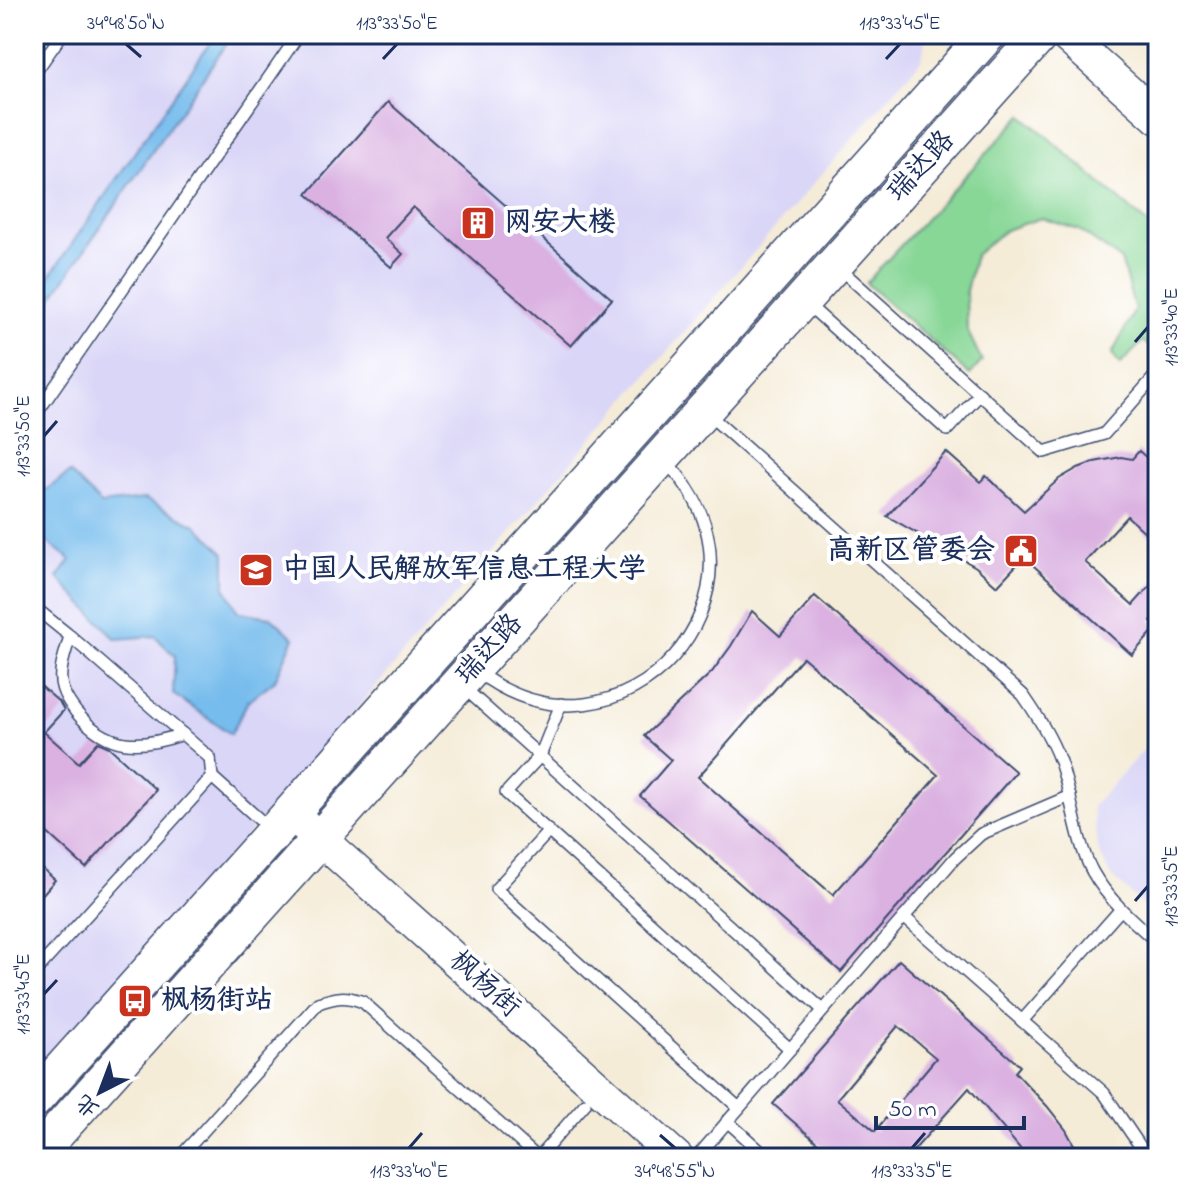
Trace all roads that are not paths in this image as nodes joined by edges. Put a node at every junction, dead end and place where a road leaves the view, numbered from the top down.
1 (62, 34) edge
2 (299, 34) edge
3 (988, 34) edge
4 (1041, 34) edge
5 (1064, 34) edge
6 (34, 74) edge
7 (1158, 118) edge
8 (835, 264) junction
9 (803, 300) junction
10 (1158, 373) edge
11 (980, 394) junction
12 (704, 411) junction
13 (34, 417) edge
14 (661, 457) junction
15 (34, 607) edge
16 (70, 636) junction
17 (468, 673) junction
18 (561, 704) junction
19 (183, 734) junction
20 (540, 756) junction
21 (212, 777) junction
22 (1070, 796) junction
23 (280, 825) junction
24 (549, 831) junction
25 (313, 847) junction
26 (1121, 909) junction
27 (904, 917) junction
28 (1158, 943) edge
29 (34, 973) edge
30 (823, 1010) junction
31 (1022, 1021) junction
32 (790, 1049) junction
33 (34, 1100) edge
34 (585, 1104) junction
35 (739, 1108) junction
36 (727, 1121) junction
37 (43, 1155) edge
38 (179, 1158) edge
39 (538, 1158) edge
40 (645, 1158) edge
41 (677, 1158) edge
42 (696, 1158) edge
43 (768, 1158) edge
44 (1148, 1158) edge

1 - 6 lane
2 - 13 lane
3 - 23 main road, 瑞达路
4 - 8 main road, 瑞达路
5 - 7 street
8 - 9 main road, 瑞达路
8 - 11 lane
9 - 11 lane
9 - 12 main road, 瑞达路
10 - 11 lane
12 - 14 main road, 瑞达路
12 - 22 lane
14 - 17 main road, 瑞达路
14 - 18 lane
15 - 16 lane
16 - 19 lane
16 - 19 lane
17 - 18 lane
17 - 20 lane
17 - 25 main road, 瑞达路
18 - 20 lane
19 - 21 lane
20 - 24 lane
20 - 30 lane
21 - 23 lane
21 - 29 lane
22 - 26 lane
22 - 27 lane
23 - 25 street, 枫杨街
23 - 33 main road, 瑞达路
24 - 32 lane
24 - 35 lane
25 - 34 street, 枫杨街
25 - 37 main road, 瑞达路
25 - 41 street, 枫杨街
26 - 28 lane
26 - 31 lane
27 - 30 lane
27 - 31 lane
30 - 32 lane
31 - 44 lane
32 - 35 lane
34 - 39 lane
34 - 40 street, 枫杨街
35 - 36 lane
36 - 42 lane
36 - 43 lane
38 - 39 lane

